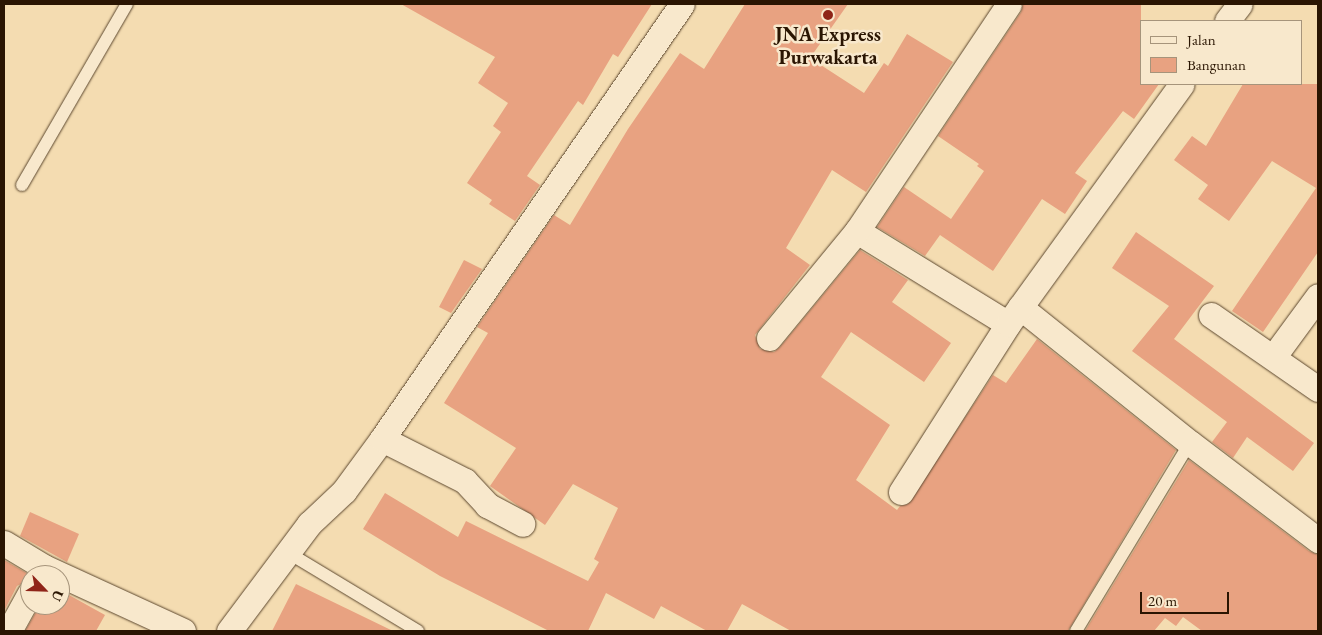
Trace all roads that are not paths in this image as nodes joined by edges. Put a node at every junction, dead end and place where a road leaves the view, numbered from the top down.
1 (128, 4) edge
2 (682, 4) edge
3 (1009, 4) edge
4 (1240, 4) edge
5 (1228, 20) edge
6 (1181, 85) edge
7 (22, 185) dead end
8 (857, 230) junction
9 (1318, 296) edge
10 (1014, 315) junction
11 (1212, 315) dead end
12 (769, 338) dead end
13 (1274, 356) junction
14 (1318, 389) edge
15 (382, 439) junction
16 (1190, 443) junction
17 (901, 492) dead end
18 (522, 524) dead end
19 (1318, 540) edge
20 (4, 543) edge
21 (287, 552) junction
22 (34, 565) edge
23 (70, 583) edge
24 (20, 611) edge
25 (9, 631) edge
26 (183, 631) edge
27 (230, 631) edge
28 (418, 631) edge
29 (1076, 631) edge

1 - 7 lane
2 - 15 street
3 - 8 street
4 - 5 street
6 - 10 street
8 - 10 street
8 - 12 street
9 - 13 street
10 - 16 street
10 - 17 street
11 - 13 street
13 - 14 street
15 - 18 street
15 - 21 street
16 - 19 street
16 - 29 lane
20 - 22 street
21 - 27 street
21 - 28 lane
23 - 26 street
24 - 25 street

